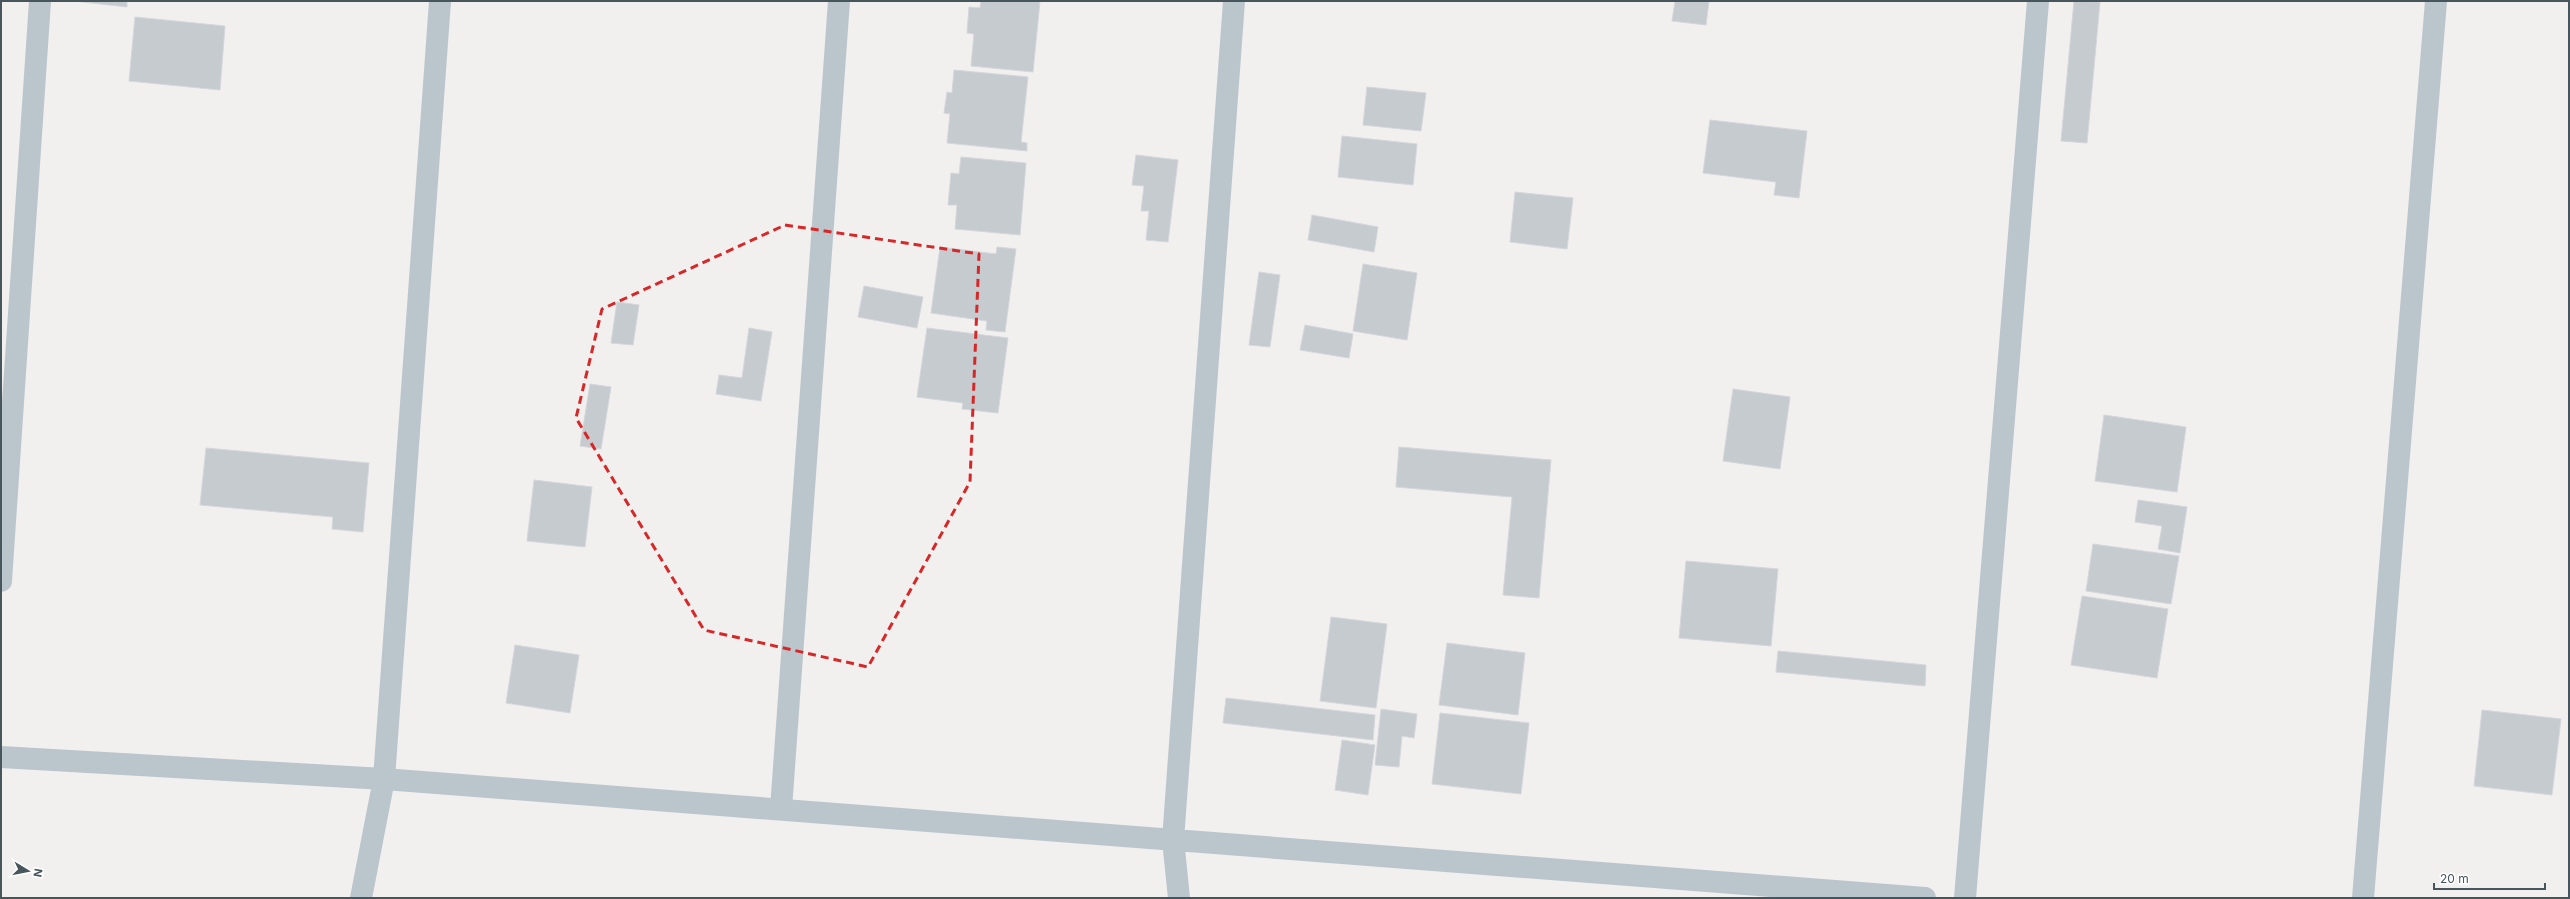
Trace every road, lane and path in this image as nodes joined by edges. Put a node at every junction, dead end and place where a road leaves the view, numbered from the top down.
1 (40, 1) edge
2 (440, 1) edge
3 (839, 1) edge
4 (1234, 1) edge
5 (2038, 1) edge
6 (2436, 1) edge
7 (1, 581) edge
8 (1, 757) edge
9 (384, 779) junction
10 (782, 809) junction
11 (1173, 840) junction
12 (361, 898) edge
13 (1180, 898) edge
14 (1925, 898) edge
15 (1965, 898) edge
16 (2363, 898) edge

1 - 7 street
2 - 9 street
3 - 10 street
4 - 11 street
5 - 15 street
6 - 16 street
8 - 9 street
9 - 10 street
9 - 12 street
10 - 11 street
11 - 13 street
11 - 14 street

